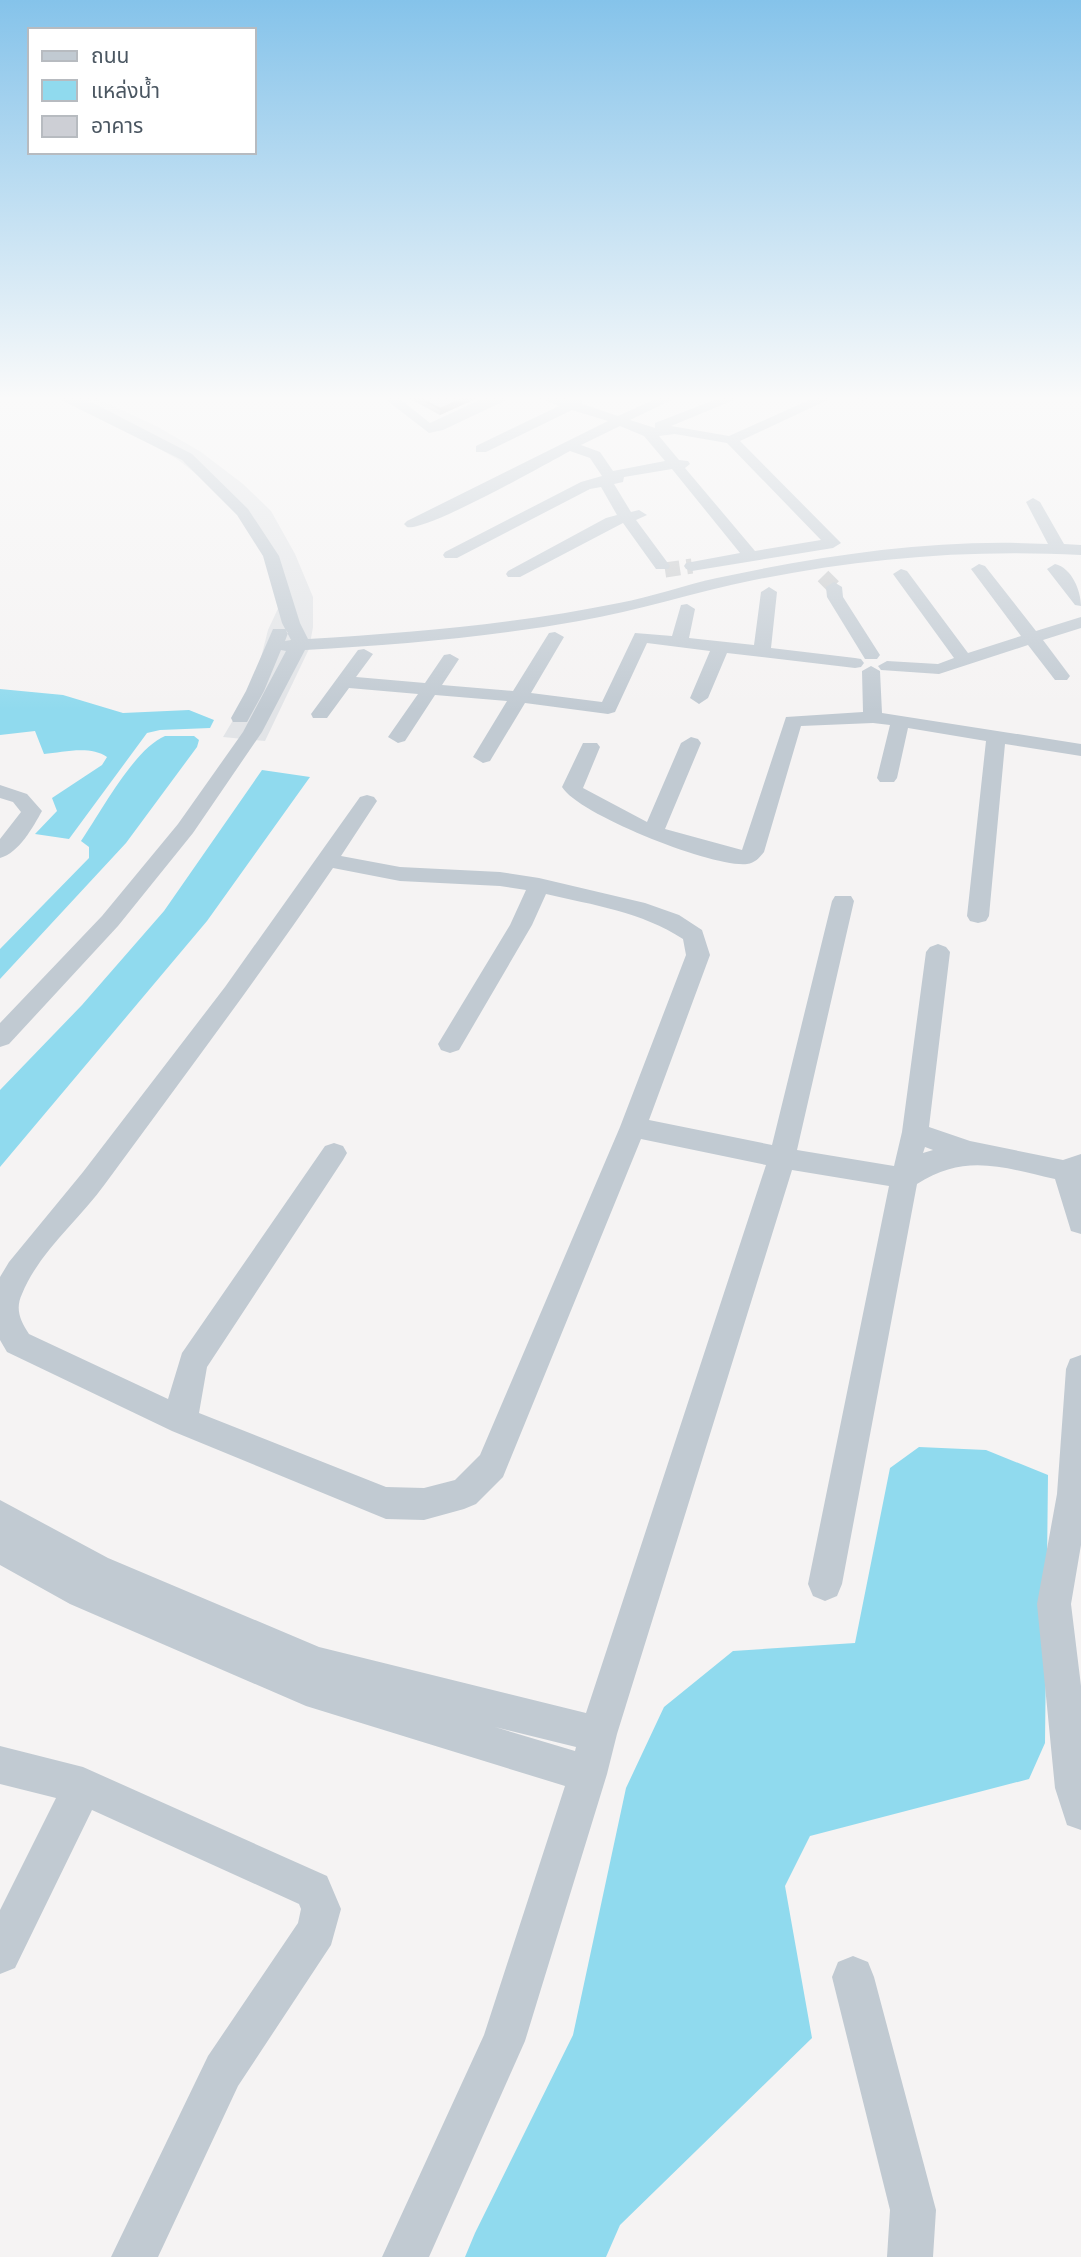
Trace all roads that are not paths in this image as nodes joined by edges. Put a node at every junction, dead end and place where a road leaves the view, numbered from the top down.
1 (232, 500) edge
2 (460, 500) edge
3 (556, 500) edge
4 (624, 500) edge
5 (710, 500) edge
6 (791, 500) edge
7 (1033, 502) dead end
8 (633, 516) junction
9 (412, 524) dead end
10 (852, 541) dead end
11 (833, 542) junction
12 (1059, 549) junction
13 (1081, 550) edge
14 (756, 554) junction
15 (451, 555) dead end
16 (677, 569) junction
17 (979, 569) dead end
18 (1055, 569) dead end
19 (514, 573) dead end
20 (901, 574) dead end
21 (819, 580) junction
22 (695, 589) junction
23 (769, 592) dead end
24 (682, 601) junction
25 (1081, 601) edge
26 (291, 622) junction
27 (1081, 622) edge
28 (555, 637) dead end
29 (1034, 638) junction
30 (679, 642) junction
31 (300, 645) junction
32 (276, 646) junction
33 (720, 648) junction
34 (762, 653) junction
35 (364, 654) dead end
36 (450, 659) dead end
37 (965, 661) junction
38 (871, 671) junction
39 (1061, 676) dead end
40 (346, 682) junction
41 (429, 690) junction
42 (519, 696) junction
43 (699, 698) dead end
44 (320, 714) dead end
45 (873, 717) junction
46 (249, 719) junction
47 (900, 721) junction
48 (996, 736) junction
49 (398, 737) dead end
50 (691, 743) dead end
51 (590, 747) dead end
52 (1081, 750) edge
53 (483, 757) dead end
54 (887, 778) dead end
55 (0, 791) edge
56 (367, 801) dead end
57 (653, 833) junction
58 (0, 851) edge
59 (329, 860) junction
60 (539, 885) junction
61 (843, 901) dead end
62 (978, 916) dead end
63 (938, 952) dead end
64 (0, 1018) edge
65 (0, 1038) edge
66 (450, 1044) dead end
67 (633, 1127) junction
68 (915, 1132) junction
69 (334, 1153) dead end
70 (973, 1153) junction
71 (782, 1158) junction
72 (1073, 1167) edge
73 (904, 1178) junction
74 (1081, 1223) edge
75 (1081, 1369) edge
76 (183, 1421) junction
77 (0, 1516) edge
78 (0, 1547) edge
79 (825, 1584) dead end
80 (598, 1734) junction
81 (0, 1765) edge
82 (588, 1774) junction
83 (83, 1786) junction
84 (1081, 1811) edge
85 (0, 1953) edge
86 (853, 1977) dead end
87 (134, 2257) edge
88 (405, 2257) edge
89 (910, 2257) edge

1 - 26 street
2 - 9 street
3 - 15 street
4 - 8 street
5 - 14 street
6 - 11 street
7 - 12 street
8 - 16 street
8 - 19 street
10 - 11 street
11 - 14 street
12 - 13 street
12 - 21 street
14 - 16 street
16 - 22 street
16 - 24 street
17 - 29 street
18 - 25 street
20 - 37 street
21 - 22 street
21 - 38 street
22 - 24 street
23 - 34 street
24 - 30 street
24 - 31 street
26 - 31 street
26 - 32 street
27 - 29 street
28 - 42 street
29 - 37 street
29 - 39 street
30 - 33 street
30 - 42 street
31 - 32 street
31 - 46 street
32 - 46 street
33 - 34 street
33 - 43 street
34 - 38 street
35 - 40 street
36 - 41 street
37 - 38 street
38 - 45 street
40 - 41 street
40 - 44 street
41 - 42 street
41 - 49 street
42 - 53 street
45 - 47 street
45 - 57 street
46 - 64 street
46 - 65 street
47 - 48 street
47 - 54 street
48 - 52 street
48 - 62 street
50 - 57 street
51 - 57 street
55 - 58 street
56 - 59 street
59 - 60 street
59 - 76 street
60 - 66 street
60 - 67 street
61 - 71 street
63 - 68 street
67 - 71 street
67 - 76 street
68 - 70 street
68 - 73 street
69 - 76 street
70 - 72 street
70 - 73 street
71 - 73 street
71 - 80 street
72 - 74 street
73 - 79 street
75 - 84 street
77 - 80 street
78 - 82 street
80 - 82 street
81 - 83 street
82 - 88 street
83 - 85 street
83 - 87 street
86 - 89 street

